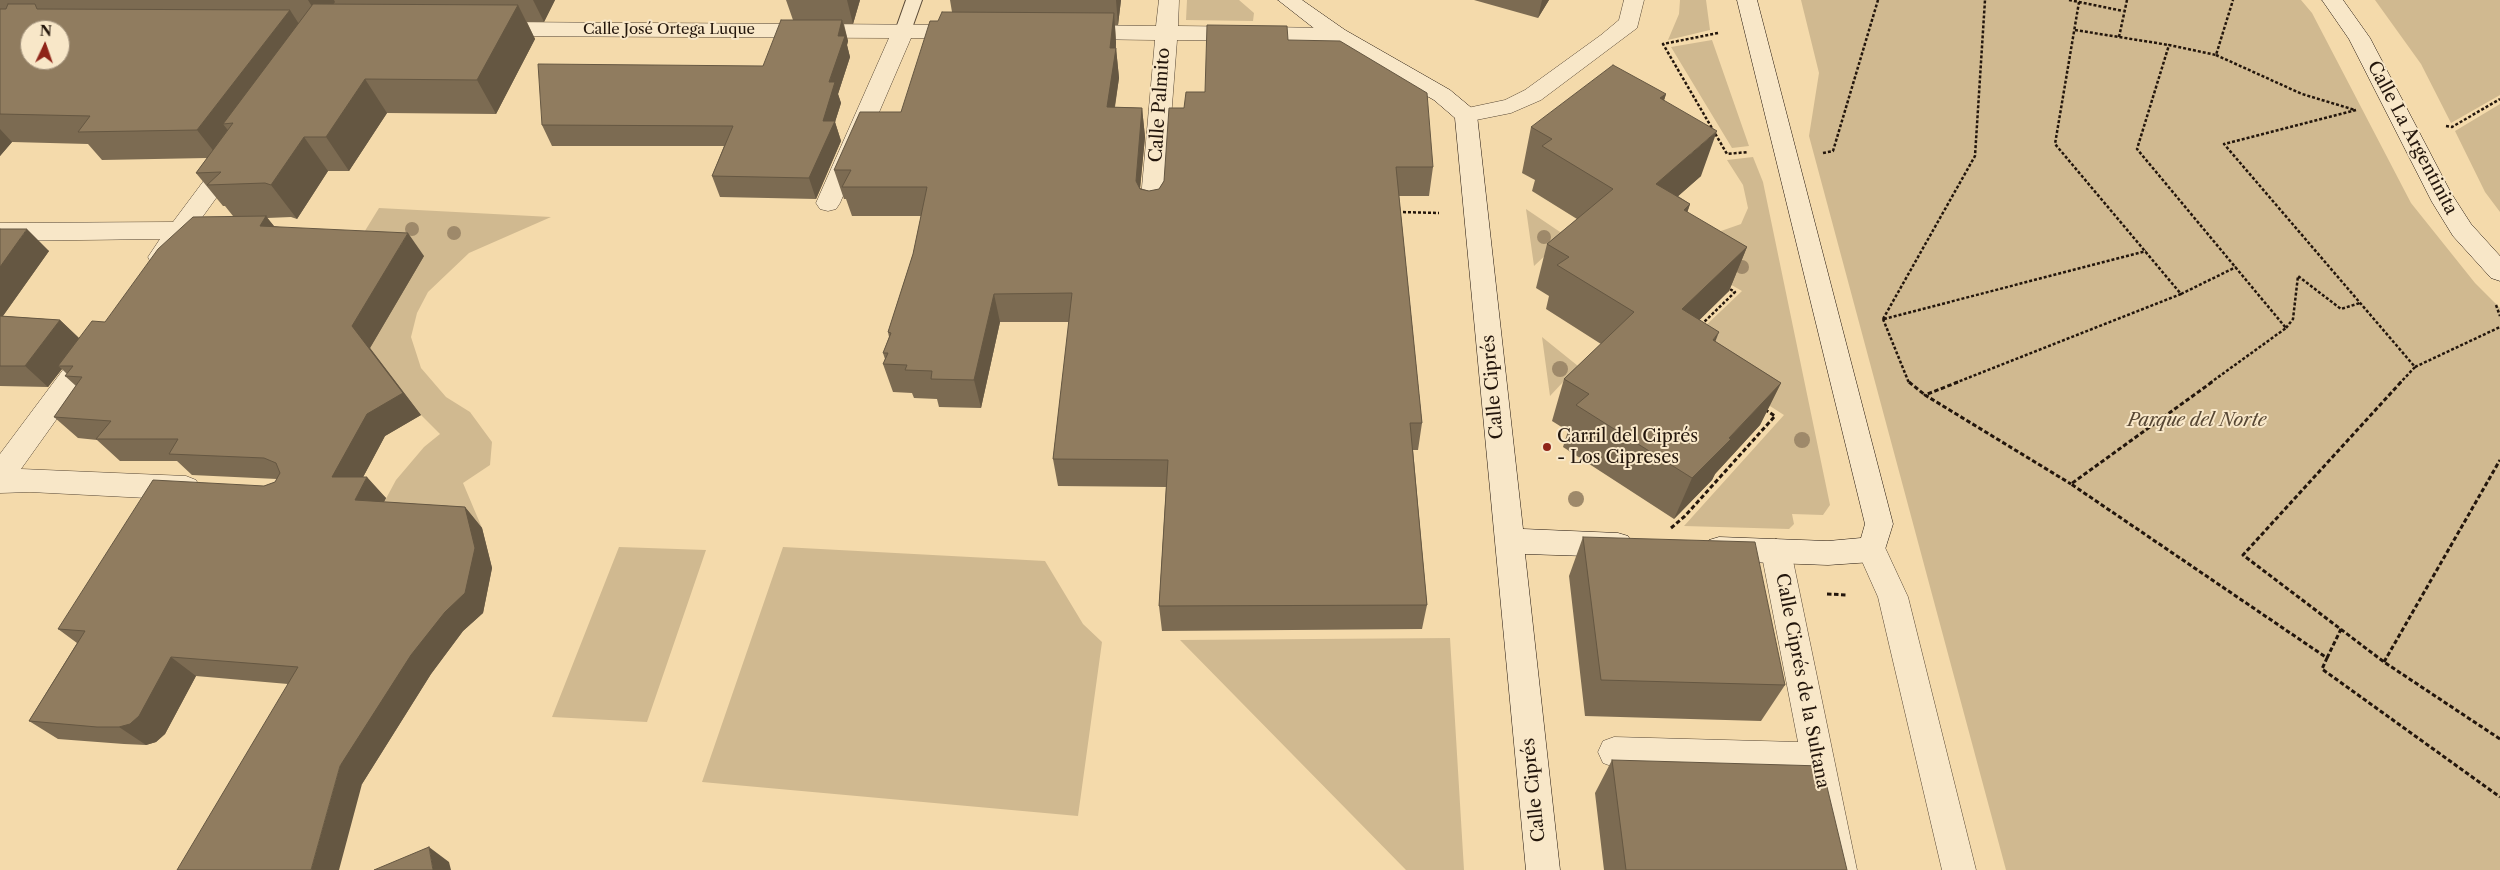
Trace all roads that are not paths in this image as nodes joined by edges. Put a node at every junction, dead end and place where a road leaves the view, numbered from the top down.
1 (914, 0) edge
2 (1169, 0) edge
3 (1288, 0) edge
4 (1634, 0) edge
5 (1747, 0) edge
6 (2332, 0) edge
7 (477, 29) edge
8 (903, 31) junction
9 (981, 32) edge
10 (1059, 32) edge
11 (1166, 33) junction
12 (1337, 35) junction
13 (1466, 115) junction
14 (244, 144) edge
15 (828, 203) dead end
16 (1152, 210) edge
17 (180, 230) junction
18 (217, 230) edge
19 (0, 232) edge
20 (2500, 272) edge
21 (145, 278) edge
22 (104, 333) edge
23 (0, 476) edge
24 (0, 481) edge
25 (216, 490) edge
26 (1510, 541) junction
27 (1648, 546) edge
28 (1697, 548) edge
29 (1872, 550) junction
30 (1776, 551) junction
31 (1614, 752) dead end
32 (1818, 758) junction
33 (1543, 870) edge
34 (1840, 870) edge
35 (1959, 870) edge

1 - 8 lane
2 - 11 street, Calle Palmito
3 - 12 street
4 - 13 street
5 - 29 street
6 - 20 street, Calle La Argentinita
7 - 8 street, Calle José Ortega Luque
8 - 9 street, Calle José Ortega Luque
8 - 15 street
10 - 11 street
11 - 12 street
11 - 16 street, Calle Palmito
12 - 13 street
13 - 26 street, Calle Ciprés
14 - 17 street
17 - 18 street
17 - 19 street
17 - 21 street
22 - 23 street
24 - 25 street
26 - 27 street
26 - 33 street, Calle Ciprés
28 - 30 street, Calle Ciprés de la Sultana
29 - 30 street, Calle Ciprés de la Sultana
29 - 35 street
30 - 32 street, Calle Ciprés de la Sultana
31 - 32 street
32 - 34 street, Calle Ciprés de la Sultana

